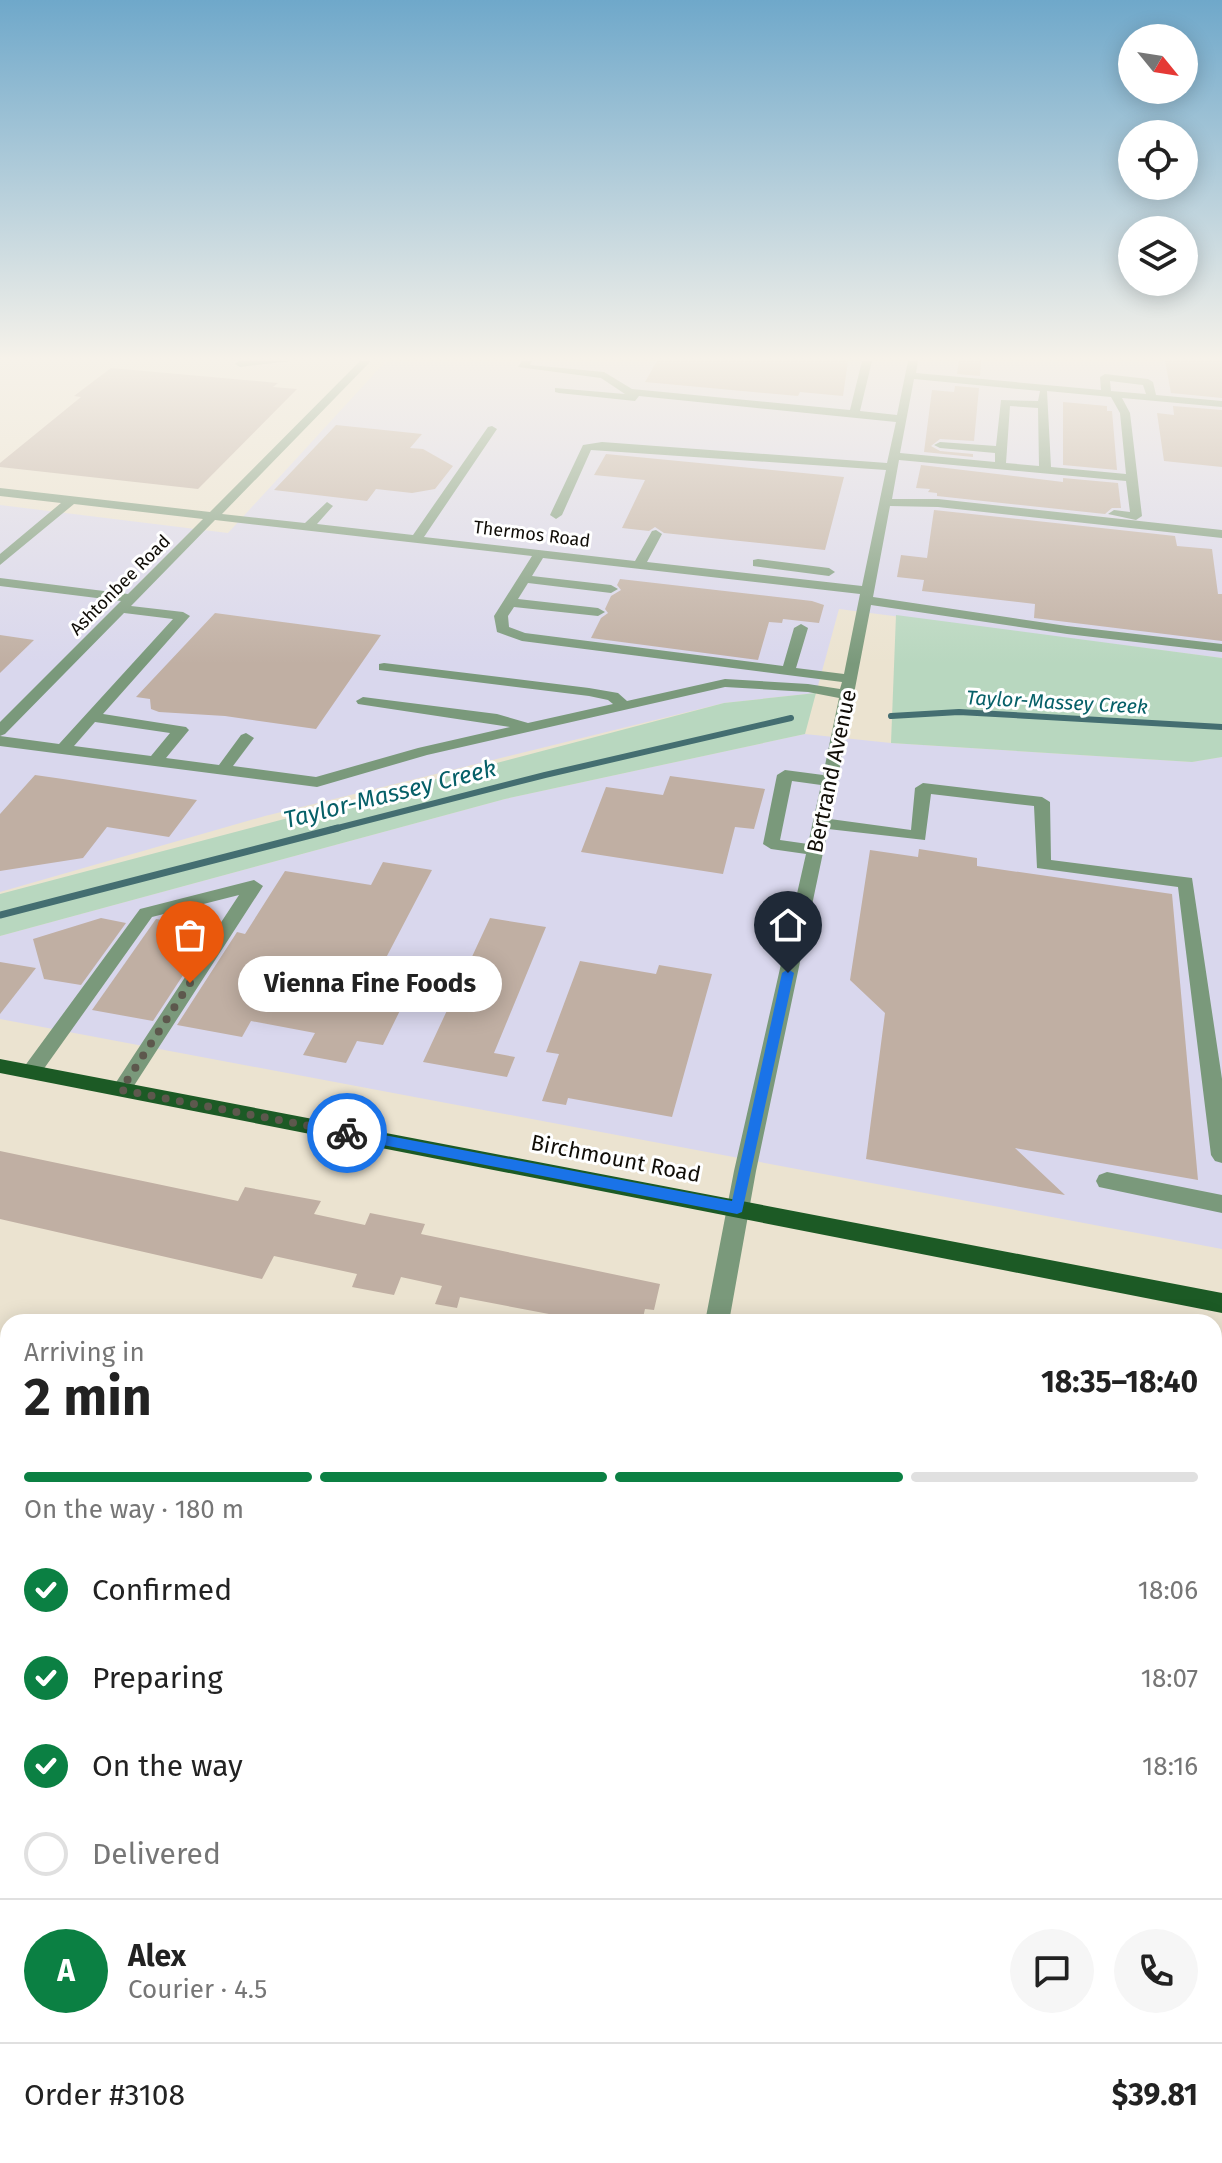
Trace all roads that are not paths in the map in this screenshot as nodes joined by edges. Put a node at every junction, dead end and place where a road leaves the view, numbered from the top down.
1 (268, 462) edge
2 (469, 462) edge
3 (580, 462) edge
4 (894, 462) joint
5 (1001, 462) edge
6 (1045, 462) edge
7 (1130, 462) edge
8 (1000, 466) junction
9 (1045, 470) junction
10 (1132, 478) junction
11 (0, 492) edge
12 (888, 495) junction
13 (71, 500) junction
14 (327, 506) dead end
15 (556, 515) dead end
16 (215, 516) junction
17 (309, 526) junction
18 (656, 534) dead end
19 (1222, 534) edge
20 (417, 538) junction
21 (765, 546) dead end
22 (540, 553) junction
23 (0, 561) edge
24 (758, 563) junction
25 (639, 565) junction
26 (829, 572) dead end
27 (752, 578) junction
28 (523, 579) junction
29 (0, 582) edge
30 (611, 589) dead end
31 (867, 596) junction
32 (509, 602) junction
33 (127, 603) junction
34 (598, 612) dead end
35 (801, 628) dead end
36 (1222, 648) edge
37 (384, 667) dead end
38 (788, 672) junction
39 (849, 687) junction
40 (363, 701) dead end
41 (625, 707) junction
42 (91, 717) junction
43 (530, 728) junction
44 (0, 731) edge
45 (246, 738) dead end
46 (0, 741) edge
47 (63, 749) junction
48 (155, 761) junction
49 (223, 770) junction
50 (829, 781) junction
51 (821, 823) junction
52 (815, 850) junction
53 (0, 1066) edge
54 (31, 1072) junction
55 (121, 1090) junction
56 (1222, 1155) edge
57 (1107, 1181) dead end
58 (1222, 1204) edge
59 (737, 1208) junction
60 (1222, 1303) edge
61 (718, 1314) edge

1 - 16 street, Ashtonbee Road
2 - 20 street
3 - 15 street
4 - 8 street
4 - 12 street, Bertrand Avenue
5 - 8 street
6 - 9 street
7 - 10 street
8 - 9 street
9 - 10 street
10 - 12 street
11 - 13 street, Thermos Road
12 - 19 street
12 - 31 street, Bertrand Avenue
13 - 16 street, Thermos Road
13 - 23 street
14 - 17 street
16 - 17 street, Thermos Road
16 - 33 street, Ashtonbee Road
17 - 20 street, Thermos Road
18 - 25 street
20 - 22 street, Thermos Road
21 - 24 street
22 - 25 street, Thermos Road
22 - 28 street
24 - 26 street
24 - 27 street
25 - 27 street, Thermos Road
27 - 31 street, Thermos Road
28 - 30 street
28 - 32 street
29 - 33 street
31 - 36 street, Thermos Road
31 - 39 street, Bertrand Avenue
32 - 34 street
32 - 38 street
33 - 42 street
33 - 44 street, Ashtonbee Road
35 - 38 street
37 - 41 street
38 - 39 street
39 - 41 street
39 - 50 street, Bertrand Avenue
40 - 43 street
41 - 43 street
42 - 47 street
42 - 48 street
43 - 49 street
45 - 49 street
46 - 47 street
47 - 48 street
48 - 49 street
50 - 51 street, Bertrand Avenue
50 - 52 street
51 - 52 street, Bertrand Avenue
51 - 56 street
52 - 59 street, Bertrand Avenue
53 - 54 main road, Birchmount Road
54 - 55 main road, Birchmount Road
54 - 55 street
55 - 59 main road, Birchmount Road
57 - 58 street
59 - 60 main road, Birchmount Road
59 - 61 street, Bertrand Avenue

